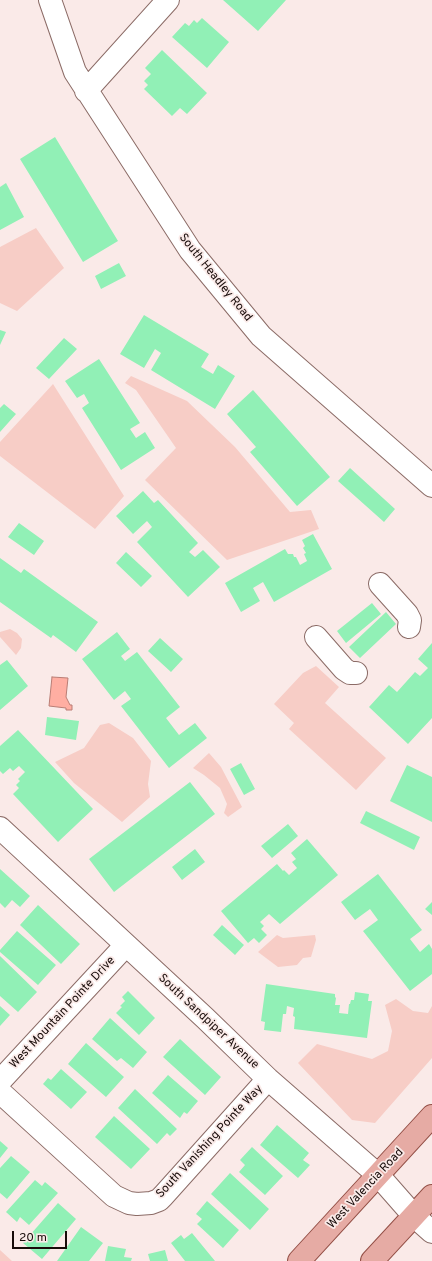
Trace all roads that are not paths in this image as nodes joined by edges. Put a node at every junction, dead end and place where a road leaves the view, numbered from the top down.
1 (50, 0) edge
2 (168, 0) edge
3 (86, 91) junction
4 (432, 486) edge
5 (380, 584) dead end
6 (409, 627) dead end
7 (316, 637) dead end
8 (356, 673) dead end
9 (0, 828) edge
10 (126, 945) junction
11 (268, 1079) junction
12 (0, 1081) edge
13 (0, 1092) edge
14 (432, 1116) edge
15 (378, 1175) junction
16 (432, 1196) edge
17 (414, 1216) junction
18 (432, 1232) edge
19 (299, 1261) edge
20 (372, 1261) edge

1 - 3 street, South Headley Road
2 - 3 street
3 - 4 street, South Headley Road
5 - 6 street
7 - 8 street
9 - 10 street, South Sandpiper Avenue
10 - 11 street, South Sandpiper Avenue
10 - 12 street, West Mountain Pointe Drive
11 - 13 street, South Vanishing Pointe Way
11 - 15 street, South Sandpiper Avenue
14 - 15 main road, West Valencia Road
15 - 17 street, South Sandpiper Avenue
15 - 19 main road, West Valencia Road
16 - 17 main road
17 - 18 street, South Sandpiper Avenue
17 - 20 main road

